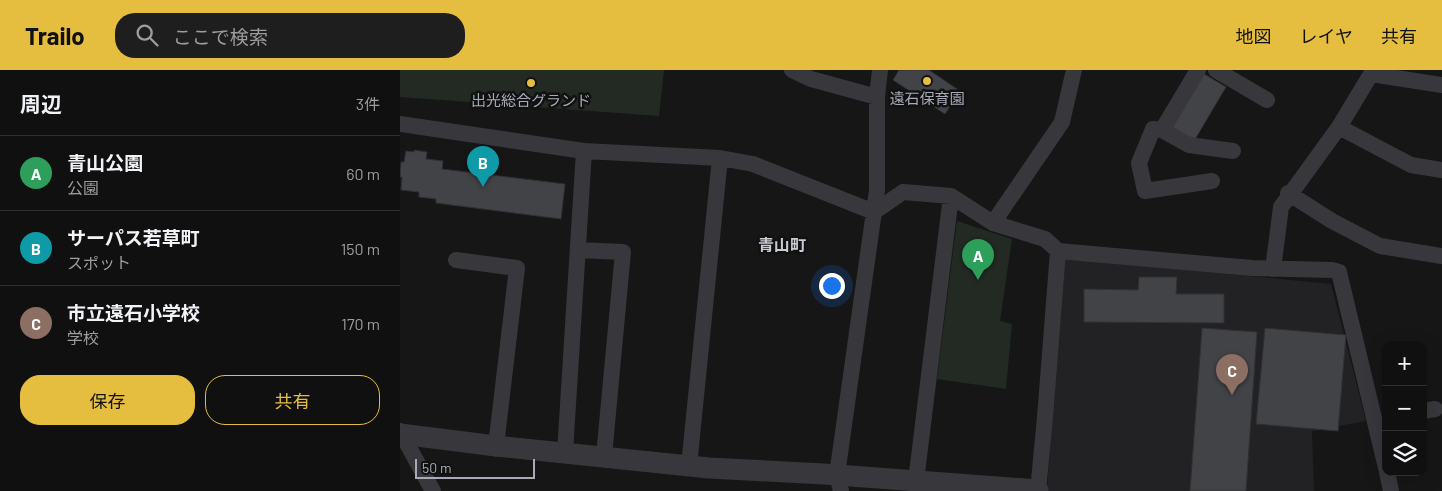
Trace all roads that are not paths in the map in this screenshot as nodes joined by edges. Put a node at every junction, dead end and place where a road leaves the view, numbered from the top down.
1 (792, 70) edge
2 (880, 70) edge
3 (1074, 70) edge
4 (1198, 70) edge
5 (1216, 70) edge
6 (1441, 81) edge
7 (877, 97) junction
8 (1267, 100) dead end
9 (400, 124) edge
10 (1339, 127) junction
11 (1162, 130) junction
12 (584, 151) junction
13 (1233, 151) dead end
14 (720, 158) junction
15 (1442, 170) edge
16 (1212, 181) dead end
17 (1289, 194) junction
18 (951, 196) junction
19 (874, 212) junction
20 (993, 222) junction
21 (578, 250) junction
22 (1058, 252) junction
23 (1442, 256) edge
24 (456, 260) dead end
25 (1273, 269) junction
26 (1381, 422) edge
27 (400, 432) edge
28 (496, 446) junction
29 (565, 452) junction
30 (604, 456) junction
31 (689, 466) junction
32 (1388, 476) edge
33 (916, 481) junction
34 (839, 483) edge
35 (434, 491) edge
36 (1038, 491) edge
37 (1391, 491) edge

1 - 7 street
2 - 7 street
3 - 20 street
4 - 11 street
5 - 8 street
6 - 10 street
7 - 19 street
9 - 12 street
10 - 15 street
10 - 17 street
11 - 13 street
11 - 16 street
12 - 14 street
12 - 21 street
14 - 19 street
14 - 31 street
17 - 23 street
17 - 25 street
18 - 19 street
18 - 20 street
18 - 33 street
19 - 34 street
20 - 22 street
21 - 29 street
21 - 30 street
22 - 25 street
22 - 36 street
24 - 28 street
25 - 26 street
27 - 28 street, bridge
27 - 35 street
28 - 29 street
29 - 30 street
30 - 31 street
31 - 34 street
32 - 37 street
33 - 34 street
33 - 36 street

